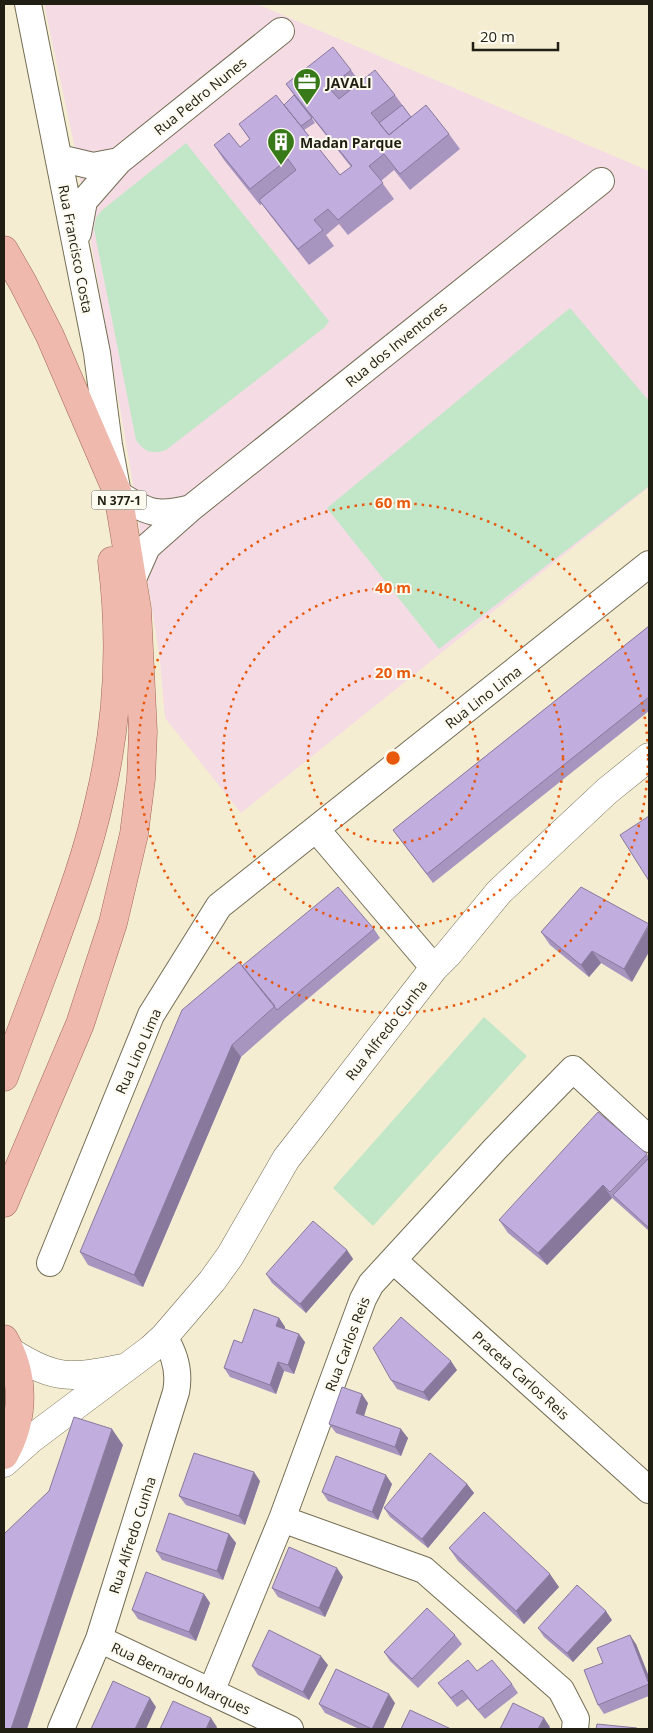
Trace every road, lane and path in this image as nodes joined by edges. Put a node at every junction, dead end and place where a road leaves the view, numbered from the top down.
1 (28, 4) edge
2 (281, 31) dead end
3 (59, 158) junction
4 (119, 161) junction
5 (601, 181) dead end
6 (76, 249) junction
7 (4, 250) edge
8 (50, 336) junction
9 (118, 494) junction
10 (191, 508) junction
11 (649, 564) edge
12 (132, 582) junction
13 (649, 757) edge
14 (316, 829) junction
15 (434, 968) junction
16 (4, 1077) edge
17 (649, 1139) edge
18 (4, 1203) edge
19 (393, 1260) junction
20 (50, 1262) dead end
21 (164, 1337) junction
22 (7, 1345) edge
23 (124, 1368) junction
24 (4, 1455) edge
25 (4, 1463) edge
26 (649, 1490) edge
27 (282, 1519) junction
28 (99, 1639) junction
29 (211, 1692) junction
30 (61, 1729) edge
31 (290, 1729) edge
32 (575, 1729) edge

1 - 3 street, Rua Francisco Costa
2 - 4 street, Rua Pedro Nunes
3 - 4 street, Rua Pedro Nunes
3 - 6 street, Rua Francisco Costa
4 - 6 street, Rua Pedro Nunes
5 - 10 street, Rua dos Inventores
6 - 9 street, Rua Francisco Costa
7 - 8 main road, N 377-1
8 - 9 main road, N 377-1
8 - 16 main road, N 377-1
9 - 10 street, Rua dos Inventores
9 - 12 main road, N 377-1
10 - 12 street, Rua dos Inventores
11 - 14 street, Rua Lino Lima
12 - 18 main road, N 377-1
13 - 15 street, Rua Alfredo Cunha
14 - 15 street
14 - 20 street, Rua Lino Lima
15 - 21 street, Rua Alfredo Cunha
17 - 19 street, Rua Carlos Reis
19 - 26 street, Praceta Carlos Reis
19 - 27 street, Rua Carlos Reis
21 - 23 street, Rua Alfredo Cunha
21 - 28 street, Rua Alfredo Cunha
22 - 23 street, Rua Alfredo Cunha
22 - 24 main road
23 - 25 street, Rua Alfredo Cunha
27 - 29 street, Rua Carlos Reis
27 - 32 street
28 - 29 street, Rua Bernardo Marques
28 - 30 street, Rua Alfredo Cunha
29 - 31 street, Rua Bernardo Marques

